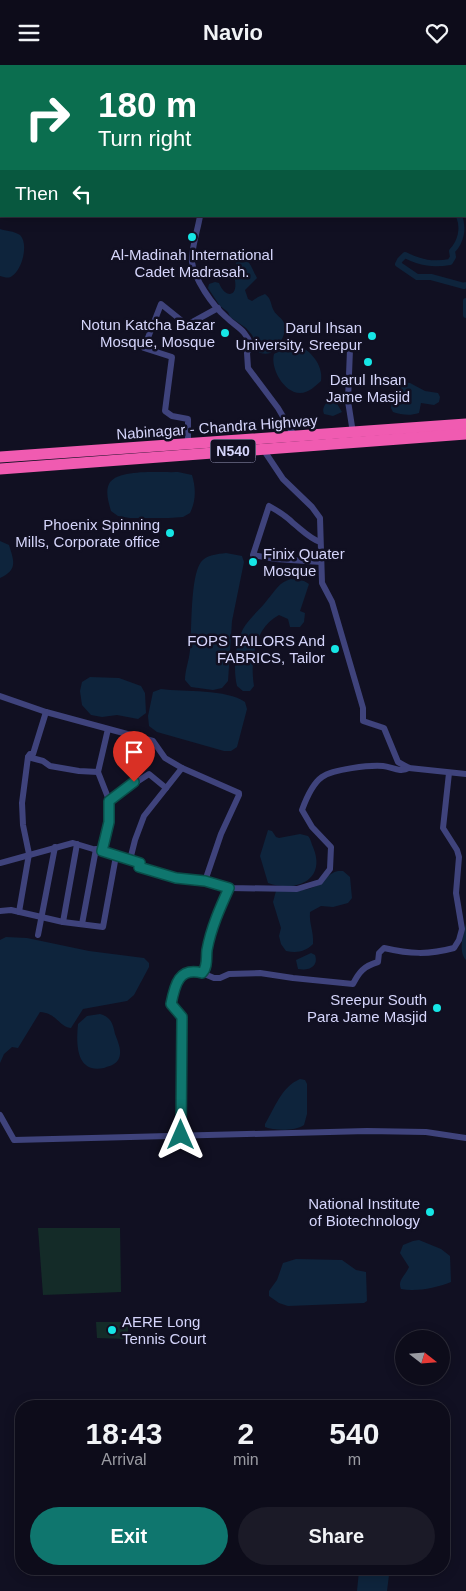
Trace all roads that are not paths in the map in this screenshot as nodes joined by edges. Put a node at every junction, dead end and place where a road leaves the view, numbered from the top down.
1 (200, 217) edge
2 (218, 308) junction
3 (350, 349) dead end
4 (466, 424) edge
5 (353, 433) junction
6 (466, 434) edge
7 (295, 437) junction
8 (188, 445) junction
9 (263, 449) junction
10 (0, 457) edge
11 (0, 469) edge
12 (320, 541) junction
13 (321, 562) junction
14 (0, 696) edge
15 (46, 712) junction
16 (108, 729) junction
17 (28, 757) junction
18 (182, 768) junction
19 (409, 768) junction
20 (98, 772) junction
21 (449, 773) junction
22 (466, 774) edge
23 (166, 788) junction
24 (109, 801) junction
25 (77, 844) junction
26 (55, 847) junction
27 (99, 850) junction
28 (29, 854) junction
29 (116, 856) junction
30 (130, 860) junction
31 (0, 863) edge
32 (205, 881) junction
33 (229, 888) junction
34 (0, 911) edge
35 (19, 912) junction
36 (42, 918) junction
37 (63, 922) junction
38 (82, 924) junction
39 (38, 935) dead end
40 (202, 973) junction
41 (0, 1115) edge
42 (181, 1135) junction
43 (466, 1138) edge

1 - 2 street
2 - 7 street
2 - 8 street
3 - 5 street
4 - 5 highway, Nabinagar - Chandra Highway / N540
5 - 7 highway, Nabinagar - Chandra Highway / N540
6 - 9 highway, Nabinagar - Chandra Highway / N540
7 - 8 highway, Nabinagar - Chandra Highway / N540
8 - 10 highway, Nabinagar - Chandra Highway / N540
9 - 11 highway, Nabinagar - Chandra Highway / N540
9 - 12 street
12 - 13 street
12 - 13 street
13 - 19 street
14 - 15 street
15 - 16 street
15 - 17 street
16 - 18 street
16 - 20 street
17 - 20 street
17 - 28 street
18 - 23 street
18 - 32 street
19 - 21 street
19 - 33 street
20 - 24 street
21 - 22 street
21 - 40 street
23 - 24 street
23 - 30 street
24 - 27 street
25 - 26 street
25 - 27 street
25 - 37 street
26 - 28 street
26 - 36 street
27 - 29 street
27 - 38 street
28 - 31 street
28 - 35 street
29 - 30 street
29 - 38 street
30 - 32 street
32 - 33 street
33 - 40 street
34 - 35 street
35 - 36 street
36 - 37 street
36 - 39 street
37 - 38 street
40 - 42 street
41 - 42 street
42 - 43 street

